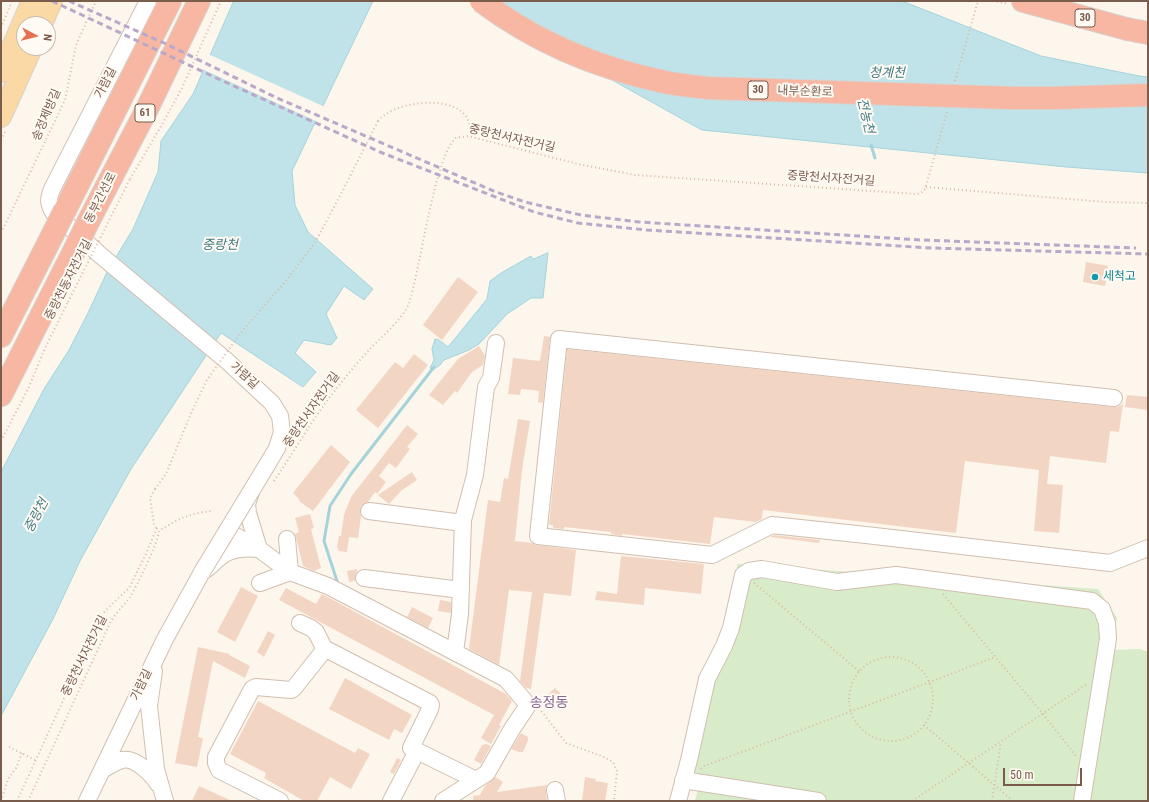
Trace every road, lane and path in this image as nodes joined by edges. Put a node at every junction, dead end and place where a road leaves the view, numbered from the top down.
1 (12, 1) edge
2 (32, 1) edge
3 (52, 1) edge
4 (96, 1) edge
5 (148, 1) edge
6 (170, 1) edge
7 (199, 1) edge
8 (221, 1) edge
9 (481, 1) edge
10 (978, 1) edge
11 (1023, 1) edge
12 (976, 8) dead end
13 (45, 16) edge
14 (1, 28) edge
15 (1148, 33) edge
16 (28, 56) edge
17 (1, 72) edge
18 (1148, 95) edge
19 (1, 117) edge
20 (473, 137) junction
21 (930, 173) dead end
22 (926, 187) junction
23 (1148, 204) edge
24 (1, 232) edge
25 (1, 336) edge
26 (496, 344) dead end
27 (1, 395) edge
28 (1114, 398) dead end
29 (1, 441) edge
30 (271, 485) dead end
31 (251, 492) junction
32 (212, 511) dead end
33 (369, 511) dead end
34 (463, 523) junction
35 (157, 528) junction
36 (159, 531) junction
37 (227, 531) junction
38 (287, 539) dead end
39 (1148, 548) edge
40 (259, 549) junction
41 (202, 572) junction
42 (290, 572) junction
43 (744, 574) junction
44 (364, 578) dead end
45 (930, 579) junction
46 (260, 583) dead end
47 (461, 590) junction
48 (300, 623) dead end
49 (326, 649) junction
50 (455, 652) junction
51 (995, 657) junction
52 (156, 658) junction
53 (859, 671) junction
54 (1102, 674) junction
55 (930, 682) junction
56 (528, 705) junction
57 (851, 712) junction
58 (1043, 714) junction
59 (924, 725) junction
60 (1001, 742) junction
61 (9, 747) dead end
62 (417, 751) junction
63 (22, 753) junction
64 (35, 760) junction
65 (968, 763) junction
66 (1086, 769) junction
67 (102, 770) junction
68 (476, 780) junction
69 (683, 780) junction
70 (996, 785) junction
71 (164, 798) edge
72 (1, 801) edge
73 (17, 801) edge
74 (28, 801) edge
75 (87, 801) edge
76 (280, 801) edge
77 (391, 801) edge
78 (443, 801) edge
79 (614, 801) edge
80 (678, 801) edge
81 (818, 801) edge
82 (912, 801) edge
83 (992, 801) edge
84 (1013, 801) edge
85 (1082, 801) edge

1 - 14 path
2 - 17 main road
3 - 13 main road
4 - 24 path, 송정제방길
5 - 31 street, 가람길, bridge
6 - 25 highway, 61, bridge
7 - 27 highway, 동부간선로 / 61, bridge
8 - 29 path, 중랑천동자전거길, bridge
9 - 18 highway, 내부순환로 / 30, bridge
10 - 12 path
11 - 15 highway, 30
16 - 19 main road
20 - 22 path, 중랑천서자전거길
20 - 30 path, 중랑천서자전거길
20 - 35 path, bridge
21 - 22 path
22 - 23 path
26 - 34 street
28 - 39 street
31 - 37 street, 가람길, bridge
31 - 40 street
32 - 36 path
33 - 34 street
34 - 47 street
35 - 36 path
35 - 64 path
36 - 74 path, 중랑천서자전거길
37 - 40 street
37 - 41 street, 가람길, bridge
38 - 42 street
40 - 41 street
40 - 42 street
41 - 52 street, 가람길
42 - 46 street
42 - 50 street
43 - 45 street
43 - 53 path
43 - 69 street
44 - 47 street
45 - 51 path
45 - 54 street
47 - 50 street
48 - 49 street
49 - 62 street
49 - 76 street
50 - 56 street
51 - 55 path
51 - 58 path
52 - 67 street, 가람길
52 - 71 street
53 - 55 path
53 - 57 path
54 - 58 path
54 - 66 street
55 - 57 path
55 - 59 path
56 - 68 street
56 - 79 path
57 - 59 path
57 - 69 path
58 - 60 path
58 - 66 path
59 - 65 path
60 - 65 path
60 - 70 path
61 - 63 path
62 - 68 street
62 - 77 street
63 - 64 path
63 - 72 path
64 - 73 path
65 - 70 path
65 - 82 path
66 - 85 street
67 - 71 street
67 - 75 street, 가람길
68 - 78 street
69 - 80 street
69 - 81 street
70 - 83 path
70 - 84 path

